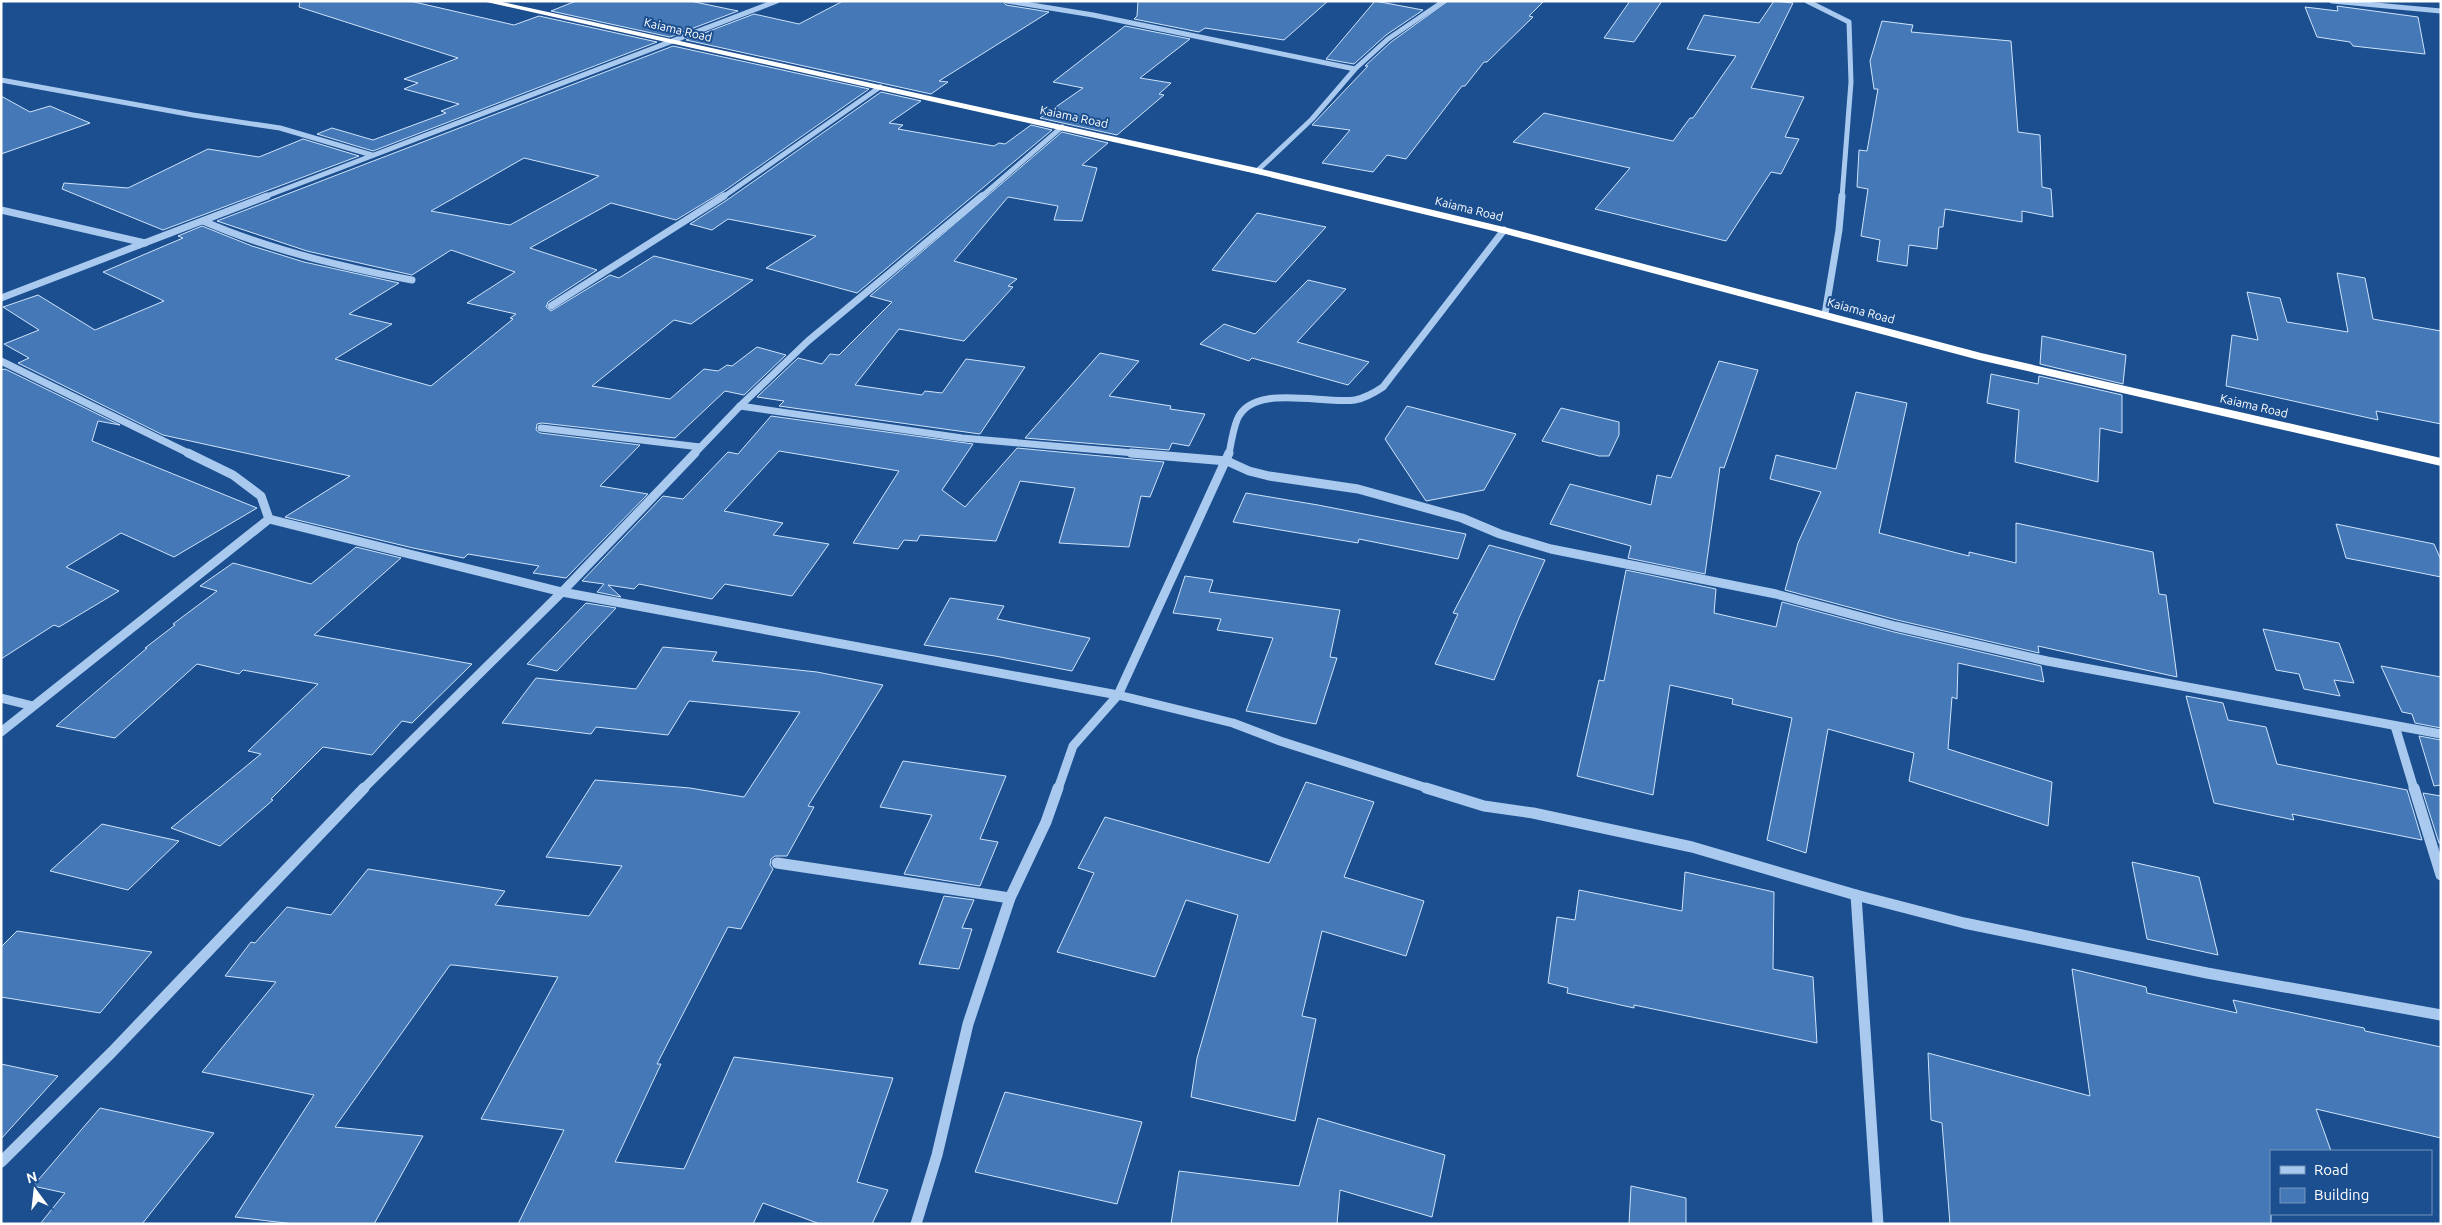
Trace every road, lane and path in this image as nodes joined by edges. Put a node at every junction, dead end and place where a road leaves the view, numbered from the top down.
1 (486, 1) edge
2 (777, 1) edge
3 (1007, 1) edge
4 (1807, 1) edge
5 (2332, 1) edge
6 (1442, 2) edge
7 (2441, 11) edge
8 (669, 41) junction
9 (1355, 69) junction
10 (1, 80) edge
11 (880, 87) junction
12 (1062, 127) junction
13 (372, 155) junction
14 (1257, 170) junction
15 (1, 210) edge
16 (203, 221) junction
17 (1504, 230) junction
18 (145, 243) junction
19 (412, 280) dead end
20 (1, 298) edge
21 (551, 306) dead end
22 (1824, 314) junction
23 (1, 362) edge
24 (740, 406) junction
25 (541, 428) dead end
26 (700, 447) junction
27 (1227, 461) junction
28 (2441, 462) edge
29 (269, 519) junction
30 (562, 592) junction
31 (1118, 695) junction
32 (1, 698) edge
33 (33, 706) junction
34 (2395, 726) junction
35 (1, 732) edge
36 (2441, 734) edge
37 (777, 863) dead end
38 (2441, 875) edge
39 (1856, 895) junction
40 (1010, 898) junction
41 (2441, 1016) edge
42 (1, 1162) edge
43 (916, 1224) edge
44 (1878, 1224) edge

1 - 8 highway, Kaiama Road
2 - 8 street
3 - 9 street
4 - 22 street
5 - 7 street
6 - 9 street
8 - 11 highway, Kaiama Road
8 - 13 street
9 - 14 street
10 - 13 street
11 - 12 highway, Kaiama Road
11 - 21 street
12 - 14 highway, Kaiama Road
12 - 24 street
13 - 16 street
14 - 17 highway, Kaiama Road
15 - 18 street
16 - 18 street
16 - 19 street
17 - 22 highway, Kaiama Road
17 - 27 street
18 - 20 street
22 - 28 highway, Kaiama Road
23 - 29 street
24 - 26 street
24 - 27 street
25 - 26 street
26 - 30 street
27 - 31 street
27 - 34 street
29 - 30 street
29 - 33 street
30 - 31 street
30 - 42 street
31 - 39 street
31 - 40 street
32 - 33 street
33 - 35 street
34 - 36 street
34 - 38 street
37 - 40 street
39 - 41 street
39 - 44 street
40 - 43 street

